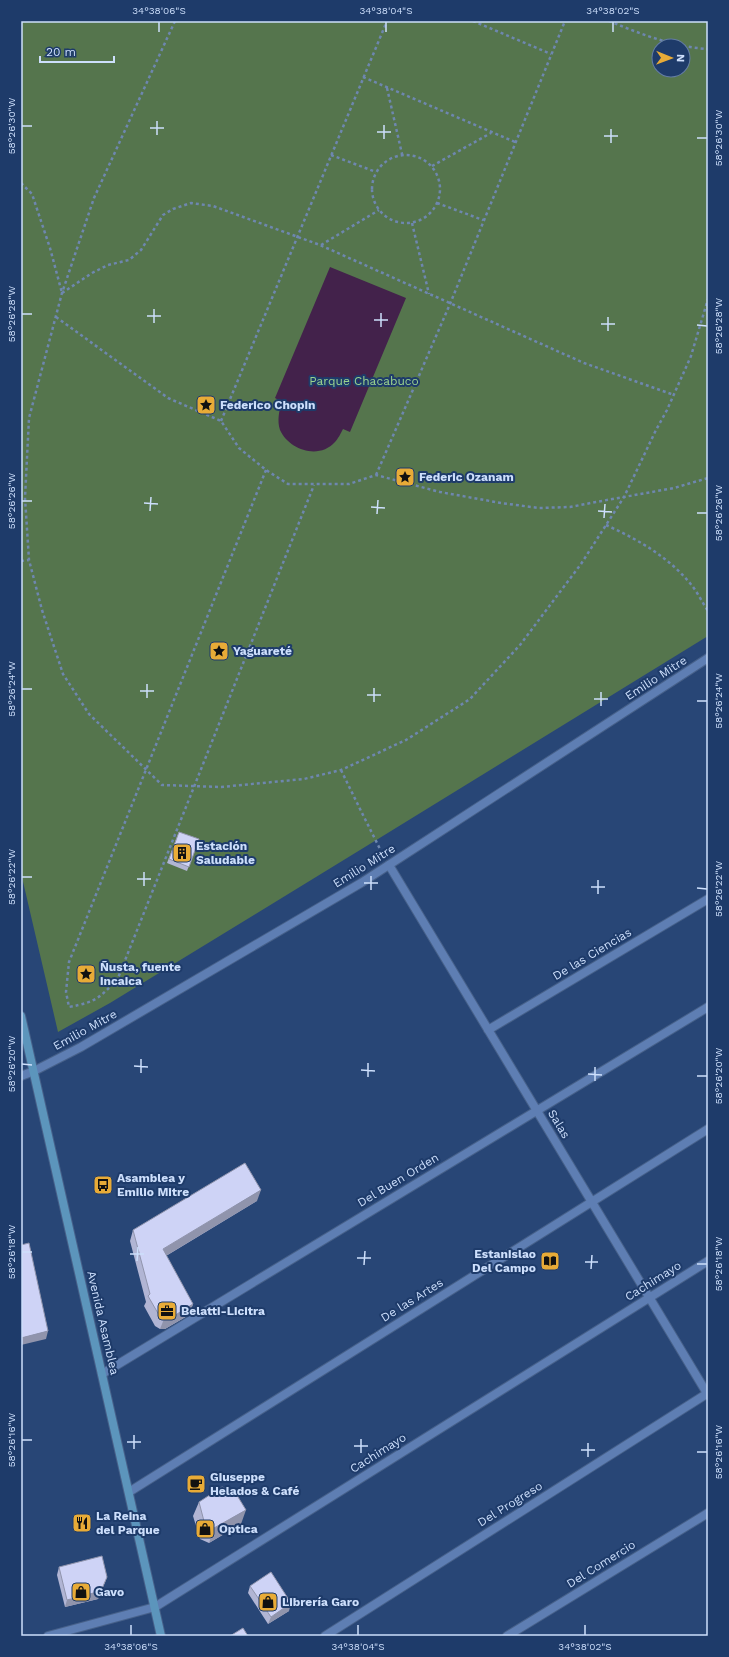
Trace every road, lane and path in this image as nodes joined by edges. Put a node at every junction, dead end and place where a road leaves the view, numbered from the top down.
1 (175, 21) edge
2 (386, 21) edge
3 (473, 21) edge
4 (565, 21) edge
5 (609, 21) edge
6 (708, 50) edge
7 (551, 54) junction
8 (363, 77) junction
9 (387, 87) junction
10 (492, 132) junction
11 (514, 142) junction
12 (402, 154) junction
13 (331, 155) junction
14 (432, 166) junction
15 (376, 172) junction
16 (21, 183) edge
17 (437, 203) junction
18 (379, 210) junction
19 (483, 220) junction
20 (412, 223) junction
21 (297, 237) junction
22 (320, 245) junction
23 (62, 293) junction
24 (429, 294) junction
25 (708, 299) edge
26 (450, 304) junction
27 (56, 317) junction
28 (674, 395) junction
29 (222, 421) junction
30 (266, 470) junction
31 (376, 475) junction
32 (708, 478) edge
33 (314, 485) junction
34 (624, 497) junction
35 (606, 525) junction
36 (29, 560) junction
37 (21, 561) edge
38 (708, 611) edge
39 (708, 658) edge
40 (146, 770) junction
41 (341, 770) junction
42 (194, 786) junction
43 (389, 865) junction
44 (708, 899) edge
45 (708, 1007) edge
46 (21, 1016) edge
47 (488, 1030) junction
48 (34, 1071) junction
49 (21, 1076) edge
50 (536, 1110) junction
51 (708, 1129) edge
52 (591, 1201) junction
53 (708, 1261) edge
54 (649, 1297) junction
55 (102, 1374) junction
56 (708, 1394) edge
57 (129, 1492) junction
58 (708, 1513) edge
59 (155, 1607) junction
60 (48, 1636) edge
61 (161, 1636) edge
62 (325, 1636) edge
63 (507, 1636) edge

1 - 23 path
2 - 8 path
3 - 7 path
4 - 7 path
5 - 6 path
7 - 11 path
8 - 9 path
8 - 13 path
9 - 10 path
9 - 12 path
10 - 11 path
10 - 14 path
11 - 19 path
12 - 14 path
12 - 15 path
13 - 15 path
13 - 21 path
14 - 17 path
15 - 18 path
16 - 23 path
17 - 19 path
17 - 20 path
18 - 20 path
18 - 22 path
19 - 26 path
20 - 24 path
21 - 22 path
21 - 23 path
21 - 29 path
22 - 24 path
23 - 27 path
24 - 26 path
25 - 28 path
26 - 28 path
26 - 31 path
27 - 29 path
27 - 36 path
28 - 34 path
29 - 30 path
30 - 33 path
30 - 40 path
31 - 33 path
31 - 34 path
32 - 34 path
33 - 42 path
34 - 35 path
35 - 38 path
35 - 41 path
36 - 37 path
36 - 40 path
39 - 43 street, Emilio Mitre
40 - 42 path
40 - 42 path
41 - 42 path
41 - 43 path
43 - 47 street, Salas
43 - 48 street, Emilio Mitre
44 - 47 street, De las Ciencias
45 - 50 street, Del Buen Orden
46 - 48 main road, Avenida Asamblea
47 - 50 street, Salas
48 - 49 street, Emilio Mitre
48 - 55 main road, Avenida Asamblea
50 - 52 street, Salas
50 - 55 street, Del Buen Orden
51 - 52 street, De las Artes
52 - 54 street, Salas
52 - 57 street, De las Artes
53 - 54 street, Cachimayo
54 - 56 street, Salas
54 - 59 street, Cachimayo
55 - 57 main road, Avenida Asamblea
56 - 62 street, Del Progreso
57 - 59 main road, Avenida Asamblea
58 - 63 street, Del Comercio
59 - 60 street, Cachimayo
59 - 61 main road, Avenida Asamblea

